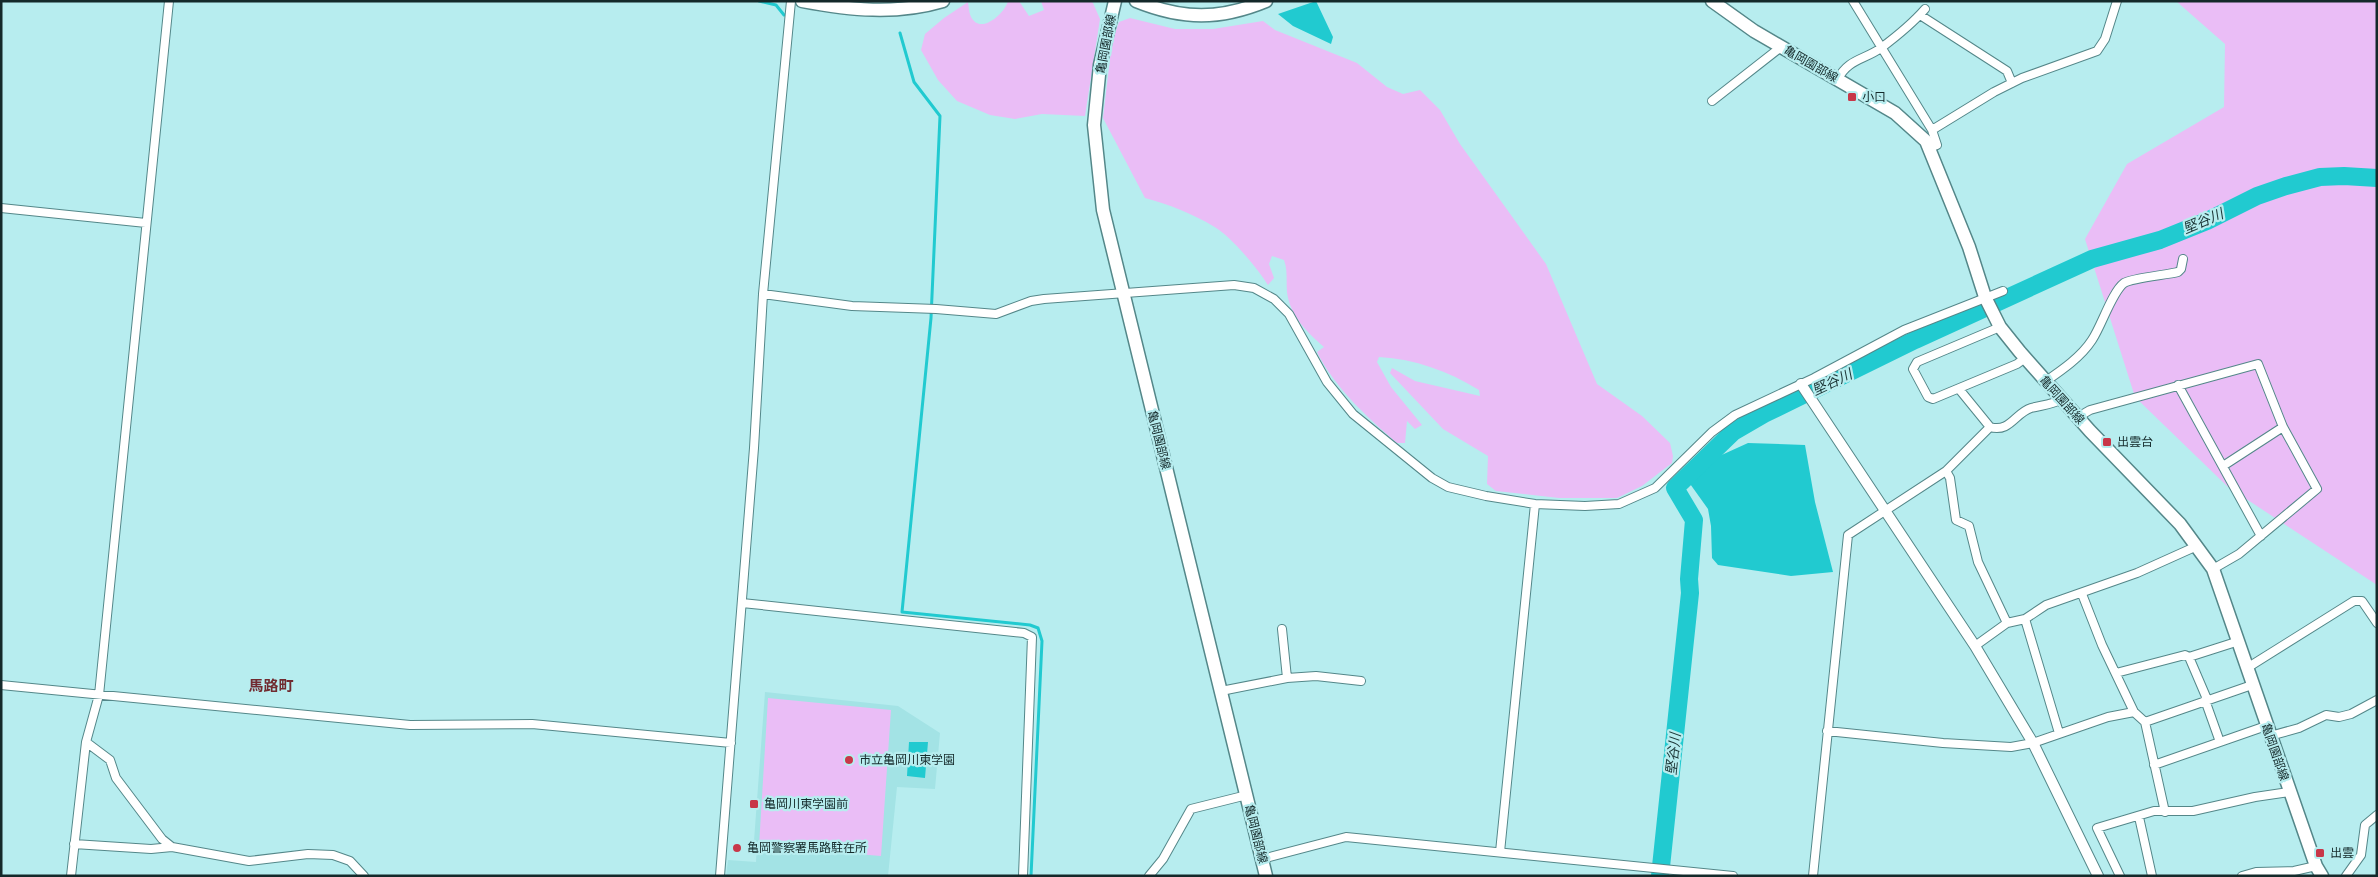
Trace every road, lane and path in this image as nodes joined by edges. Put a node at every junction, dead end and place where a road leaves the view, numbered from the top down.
1 (169, 1) edge
2 (790, 1) edge
3 (802, 1) edge
4 (943, 1) edge
5 (1115, 1) edge
6 (1136, 1) edge
7 (1266, 1) edge
8 (1712, 1) edge
9 (1853, 1) edge
10 (2117, 1) edge
11 (1782, 47) junction
12 (1882, 47) junction
13 (1838, 79) junction
14 (2012, 83) junction
15 (1712, 101) dead end
16 (1932, 130) junction
17 (1929, 148) junction
18 (1, 208) edge
19 (146, 223) junction
20 (2183, 260) dead end
21 (2003, 291) dead end
22 (1123, 293) junction
23 (763, 294) junction
24 (1986, 297) junction
25 (2000, 327) junction
26 (2025, 358) junction
27 (2046, 381) junction
28 (1801, 384) junction
29 (2178, 384) junction
30 (1959, 388) junction
31 (2062, 399) junction
32 (2078, 418) junction
33 (1990, 427) junction
34 (2283, 427) junction
35 (2223, 466) junction
36 (1946, 471) junction
37 (1535, 504) junction
38 (1885, 511) junction
39 (2260, 536) junction
40 (2197, 546) junction
41 (2213, 570) junction
42 (2082, 594) junction
43 (742, 603) junction
44 (2025, 619) junction
45 (2007, 623) junction
46 (2377, 623) edge
47 (1282, 630) dead end
48 (2239, 641) junction
49 (1975, 646) junction
50 (2189, 657) junction
51 (2247, 668) junction
52 (2116, 673) junction
53 (1287, 678) junction
54 (1361, 681) dead end
55 (1, 685) edge
56 (2252, 685) junction
57 (1221, 691) junction
58 (99, 695) junction
59 (2206, 699) junction
60 (2377, 700) edge
61 (2134, 712) junction
62 (2145, 722) junction
63 (1827, 731) junction
64 (2268, 731) junction
65 (2059, 733) junction
66 (86, 742) junction
67 (2220, 742) junction
68 (731, 743) junction
69 (2033, 743) junction
70 (2154, 765) junction
71 (2289, 792) junction
72 (1247, 795) junction
73 (2165, 812) junction
74 (2377, 816) edge
75 (2139, 817) junction
76 (74, 844) junction
77 (172, 847) junction
78 (1500, 852) junction
79 (1262, 859) junction
80 (2319, 871) edge
81 (71, 876) edge
82 (364, 876) edge
83 (720, 876) edge
84 (1023, 876) edge
85 (1149, 876) edge
86 (1266, 876) edge
87 (1733, 876) edge
88 (1813, 876) edge
89 (2098, 876) edge
90 (2120, 876) edge
91 (2152, 876) edge
92 (2242, 876) edge
93 (2346, 876) edge

1 - 19 street
2 - 23 street
3 - 4 main road
5 - 22 main road, 亀岡園部線
6 - 7 main road
8 - 11 main road, 亀岡園部線
9 - 12 street
10 - 14 street
11 - 13 main road, 亀岡園部線
11 - 15 street
12 - 13 street
12 - 14 street
12 - 16 street
13 - 17 main road, 亀岡園部線
14 - 16 street
16 - 17 street
17 - 24 main road, 亀岡園部線
18 - 19 street
19 - 58 street
20 - 27 street
21 - 24 street
22 - 23 street
22 - 37 street
22 - 57 main road, 亀岡園部線
23 - 43 street
24 - 25 main road, 亀岡園部線
24 - 28 street
25 - 26 main road, 亀岡園部線
25 - 30 street
26 - 27 main road, 亀岡園部線
26 - 30 street
27 - 31 main road, 亀岡園部線
28 - 37 street
28 - 38 street
29 - 32 street
29 - 34 street
29 - 35 street
30 - 33 street
31 - 32 main road, 亀岡園部線
31 - 33 street
32 - 40 main road, 亀岡園部線
33 - 36 street
34 - 35 street
34 - 39 street
35 - 39 street
36 - 38 street
36 - 45 street
37 - 78 street
38 - 49 street
38 - 63 street
39 - 41 street
40 - 41 main road, 亀岡園部線
40 - 42 street
41 - 48 main road, 亀岡園部線
42 - 44 street
42 - 52 street
43 - 68 street
43 - 84 street
44 - 45 street
44 - 65 street
45 - 49 street
46 - 51 street
47 - 53 street
48 - 50 street
48 - 51 main road, 亀岡園部線
49 - 69 street
50 - 52 street
50 - 59 street
51 - 56 main road, 亀岡園部線
52 - 61 street
53 - 54 street
53 - 57 street
55 - 58 street
56 - 59 street
56 - 64 main road, 亀岡園部線
57 - 72 main road, 亀岡園部線
58 - 66 street
58 - 68 street
59 - 62 street
59 - 67 street
60 - 64 street
61 - 62 street
61 - 65 street
62 - 70 street
63 - 69 street
63 - 88 street
64 - 67 street
64 - 71 main road, 亀岡園部線
65 - 69 street
66 - 76 street
66 - 77 street
67 - 70 street
68 - 83 street
69 - 89 street
70 - 73 street
71 - 73 street
71 - 80 main road, 亀岡園部線
72 - 79 main road, 亀岡園部線
72 - 85 street
73 - 75 street
74 - 93 street
75 - 90 street
75 - 91 street
76 - 77 street
76 - 81 street
77 - 82 street
78 - 79 street
78 - 87 street
79 - 86 main road, 亀岡園部線
80 - 92 street

